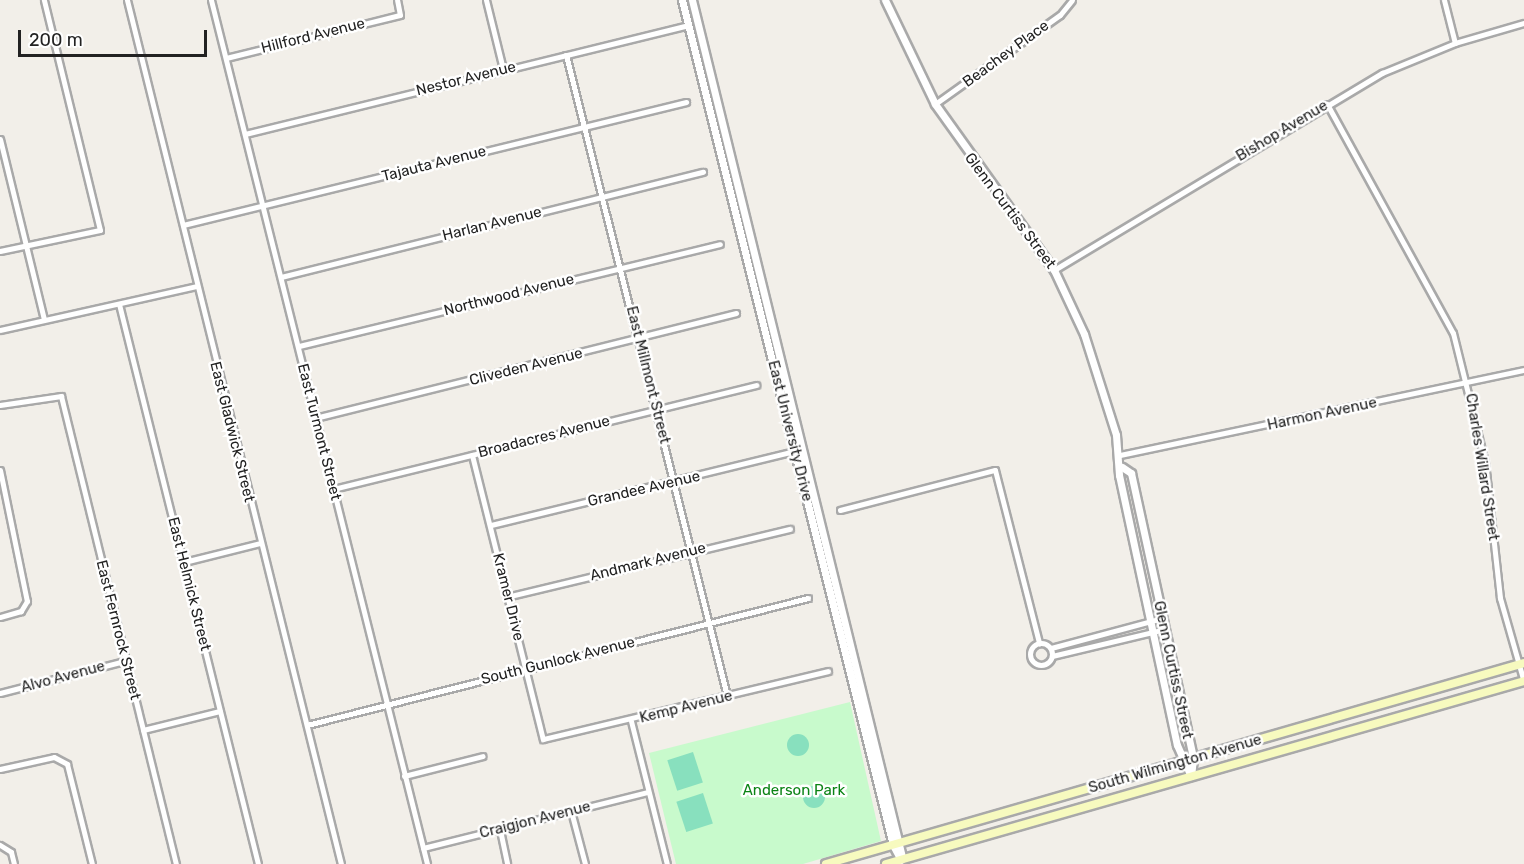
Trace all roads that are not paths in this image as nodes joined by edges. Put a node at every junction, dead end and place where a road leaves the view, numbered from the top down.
1 (45, 0) edge
2 (127, 0) edge
3 (211, 0) edge
4 (396, 0) edge
5 (486, 0) edge
6 (682, 0) edge
7 (692, 0) edge
8 (885, 0) edge
9 (1072, 0) edge
10 (1444, 0) edge
11 (697, 22) junction
12 (1524, 23) edge
13 (688, 25) junction
14 (1455, 43) junction
15 (566, 55) junction
16 (226, 58) junction
17 (503, 69) junction
18 (686, 102) dead end
19 (935, 104) junction
20 (1327, 104) junction
21 (584, 126) junction
22 (245, 134) junction
23 (0, 139) edge
24 (703, 172) dead end
25 (604, 196) junction
26 (263, 207) junction
27 (183, 225) junction
28 (720, 244) dead end
29 (26, 246) junction
30 (0, 251) edge
31 (621, 268) junction
32 (1054, 270) junction
33 (281, 277) junction
34 (196, 286) junction
35 (118, 304) junction
36 (736, 313) dead end
37 (44, 320) junction
38 (0, 330) edge
39 (640, 339) junction
40 (299, 346) junction
41 (1524, 370) edge
42 (1468, 384) junction
43 (756, 386) dead end
44 (0, 405) edge
45 (657, 409) junction
46 (315, 418) junction
47 (804, 449) junction
48 (795, 451) junction
49 (472, 455) junction
50 (1120, 455) junction
51 (1122, 467) junction
52 (0, 470) edge
53 (676, 482) junction
54 (333, 489) junction
55 (840, 510) dead end
56 (491, 525) junction
57 (790, 529) dead end
58 (260, 543) junction
59 (692, 552) junction
60 (184, 562) junction
61 (506, 597) junction
62 (808, 598) dead end
63 (0, 617) edge
64 (1162, 618) junction
65 (1150, 621) junction
66 (710, 624) junction
67 (1165, 629) junction
68 (1153, 632) junction
69 (1039, 643) junction
70 (1051, 648) junction
71 (1052, 656) junction
72 (125, 661) junction
73 (1522, 664) edge
74 (526, 668) junction
75 (828, 671) dead end
76 (1524, 681) edge
77 (0, 693) edge
78 (727, 696) junction
79 (386, 703) junction
80 (220, 711) junction
81 (631, 721) junction
82 (307, 725) junction
83 (143, 730) junction
84 (543, 740) joint
85 (483, 756) dead end
86 (1193, 758) junction
87 (1181, 762) junction
88 (0, 769) edge
89 (404, 776) junction
90 (1191, 776) junction
91 (648, 792) junction
92 (571, 811) junction
93 (500, 830) junction
94 (902, 842) junction
95 (3, 845) edge
96 (893, 845) junction
97 (423, 848) junction
98 (902, 862) edge
99 (14, 864) edge
100 (92, 864) edge
101 (176, 864) edge
102 (258, 864) edge
103 (341, 864) edge
104 (426, 864) edge
105 (507, 864) edge
106 (585, 864) edge
107 (667, 864) edge
108 (826, 864) edge
109 (886, 864) edge

1 - 29 street
2 - 27 street, East Gladwick Street
3 - 16 street, East Turmont Street
4 - 16 street, Hillford Avenue
5 - 17 street
6 - 13 street, East University Drive
7 - 11 street, East University Drive
8 - 19 street, Glenn Curtiss Street
9 - 19 street, Beachey Place
10 - 14 street
11 - 13 street
11 - 47 street, East University Drive
12 - 14 street, Bishop Avenue
13 - 15 street, Nestor Avenue
13 - 48 street, East University Drive
14 - 20 street, Bishop Avenue
15 - 17 street, Nestor Avenue
15 - 21 street, East Millmont Street
16 - 22 street, East Turmont Street
17 - 22 street, Nestor Avenue
18 - 21 street, Tajauta Avenue
19 - 32 street, Glenn Curtiss Street
20 - 32 street, Bishop Avenue
20 - 42 street, Charles Willard Street
21 - 25 street, East Millmont Street
21 - 26 street, Tajauta Avenue
22 - 26 street, East Turmont Street
23 - 29 street
24 - 25 street, Harlan Avenue
25 - 31 street, East Millmont Street
25 - 33 street, Harlan Avenue
26 - 27 street, Tajauta Avenue
26 - 33 street, East Turmont Street
27 - 34 street, East Gladwick Street
28 - 31 street, Northwood Avenue
29 - 30 street
29 - 37 street
31 - 39 street, East Millmont Street
31 - 40 street, Northwood Avenue
32 - 50 street, Glenn Curtiss Street
33 - 40 street, East Turmont Street
34 - 35 street
34 - 58 street, East Gladwick Street
35 - 37 street
35 - 60 street, East Helmick Street
36 - 39 street, Cliveden Avenue
37 - 38 street
39 - 45 street, East Millmont Street
39 - 46 street, Cliveden Avenue
40 - 46 street, East Turmont Street
41 - 42 street, Harmon Avenue
42 - 50 street, Harmon Avenue
42 - 73 street, Charles Willard Street
43 - 45 street, Broadacres Avenue
44 - 72 street, East Fernrock Street
45 - 49 street, Broadacres Avenue
45 - 53 street, East Millmont Street
46 - 54 street, East Turmont Street
47 - 48 street
47 - 94 street, East University Drive
48 - 53 street, Grandee Avenue
48 - 96 street, East University Drive
49 - 54 street, Broadacres Avenue
49 - 56 street, Kramer Drive
50 - 51 street, Glenn Curtiss Street
51 - 64 street, Glenn Curtiss Street
51 - 65 street, Glenn Curtiss Street
52 - 63 street
53 - 56 street, Grandee Avenue
53 - 59 street, East Millmont Street
54 - 79 street, East Turmont Street
55 - 69 street
56 - 61 street, Kramer Drive
57 - 59 street, Andmark Avenue
58 - 60 street
58 - 82 street, East Gladwick Street
59 - 61 street, Andmark Avenue
59 - 66 street, East Millmont Street
60 - 80 street, East Helmick Street
61 - 74 street, Kramer Drive
62 - 66 street, South Gunlock Avenue
64 - 65 street
64 - 67 street, Glenn Curtiss Street
65 - 68 street, Glenn Curtiss Street
65 - 70 street
66 - 74 street, South Gunlock Avenue
66 - 78 street, East Millmont Street
67 - 68 street
67 - 86 street, Glenn Curtiss Street
68 - 71 street
68 - 87 street, Glenn Curtiss Street
69 - 70 street
69 - 71 street
70 - 71 street
72 - 77 street, Alvo Avenue
72 - 83 street, East Fernrock Street
73 - 76 street, Charles Willard Street
73 - 86 main road, South Wilmington Avenue
74 - 79 street, South Gunlock Avenue
74 - 84 street, Kramer Drive
75 - 78 street, Kemp Avenue
76 - 90 main road, South Wilmington Avenue
78 - 81 street, Kemp Avenue
79 - 82 street, South Gunlock Avenue
79 - 89 street, East Turmont Street
80 - 83 street
80 - 102 street, East Helmick Street
81 - 84 street, Kemp Avenue
81 - 91 street
82 - 103 street, East Gladwick Street
83 - 101 street, East Fernrock Street
85 - 89 street
86 - 87 main road, South Wilmington Avenue
86 - 90 street, Glenn Curtiss Street
87 - 90 street, Glenn Curtiss Street
87 - 94 main road, South Wilmington Avenue
88 - 100 street
89 - 97 street, East Turmont Street
90 - 98 main road, South Wilmington Avenue
91 - 92 street, Craigjon Avenue
91 - 107 street
92 - 93 street, Craigjon Avenue
92 - 106 street
93 - 97 street, Craigjon Avenue
93 - 105 street
94 - 96 main road, South Wilmington Avenue
94 - 98 street, East University Drive
95 - 99 street
96 - 98 street, East University Drive
96 - 108 main road, South Wilmington Avenue
97 - 104 street, East Turmont Street
98 - 109 main road, South Wilmington Avenue

